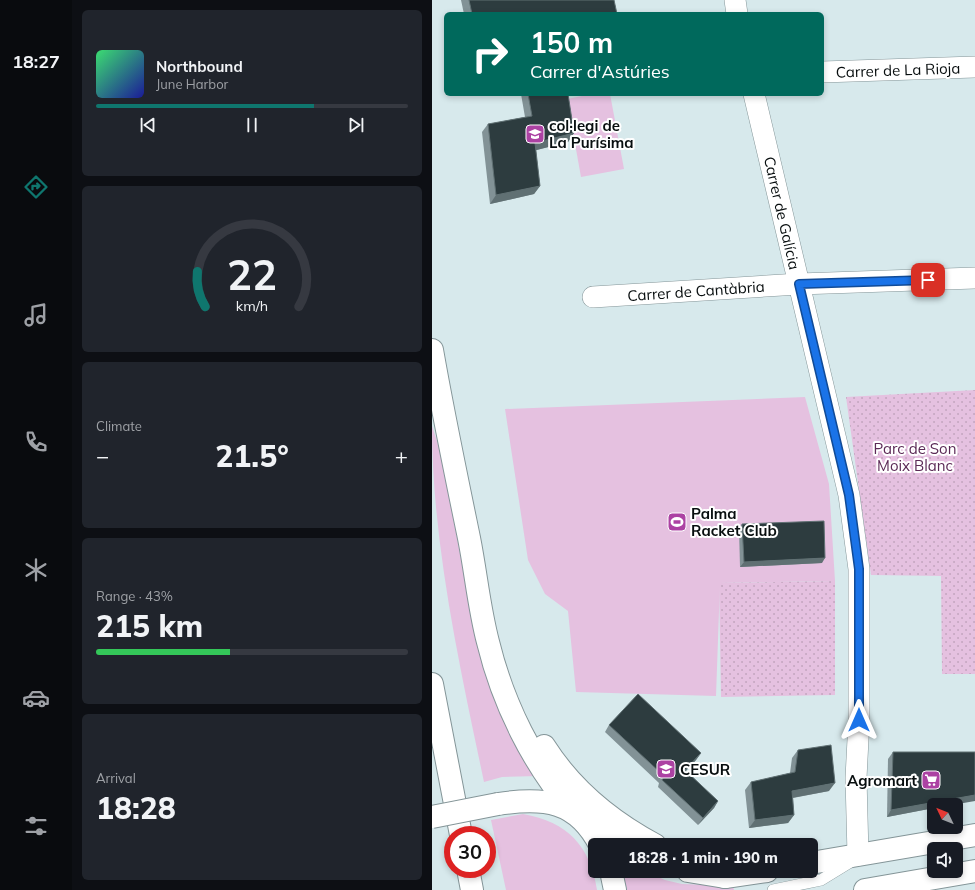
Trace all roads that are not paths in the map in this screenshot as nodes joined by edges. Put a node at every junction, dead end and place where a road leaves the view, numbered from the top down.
1 (735, 0) edge
2 (737, 12) edge
3 (975, 67) edge
4 (824, 72) edge
5 (754, 96) edge
6 (975, 278) edge
7 (799, 284) junction
8 (593, 297) dead end
9 (432, 350) edge
10 (477, 589) junction
11 (432, 684) edge
12 (577, 815) junction
13 (432, 817) edge
14 (459, 826) edge
15 (975, 835) edge
16 (596, 838) edge
17 (611, 838) edge
18 (643, 838) edge
19 (858, 855) junction
20 (818, 862) edge
21 (975, 871) edge
22 (470, 878) edge
23 (613, 878) edge
24 (472, 890) edge
25 (616, 890) edge
26 (773, 890) edge
27 (865, 890) edge

1 - 2 street
3 - 4 street, Carrer de La Rioja
5 - 7 street, Carrer de Galícia
6 - 7 street, Carrer de Cantàbria
7 - 8 street, Carrer de Cantàbria
7 - 19 street, Carrer de Galícia
9 - 10 main road
10 - 12 main road
10 - 18 main road
11 - 14 main road
12 - 13 main road, bridge
12 - 16 main road
12 - 17 main road
15 - 19 main road
19 - 20 main road
19 - 26 lane
21 - 27 main road
22 - 24 main road
23 - 25 main road

